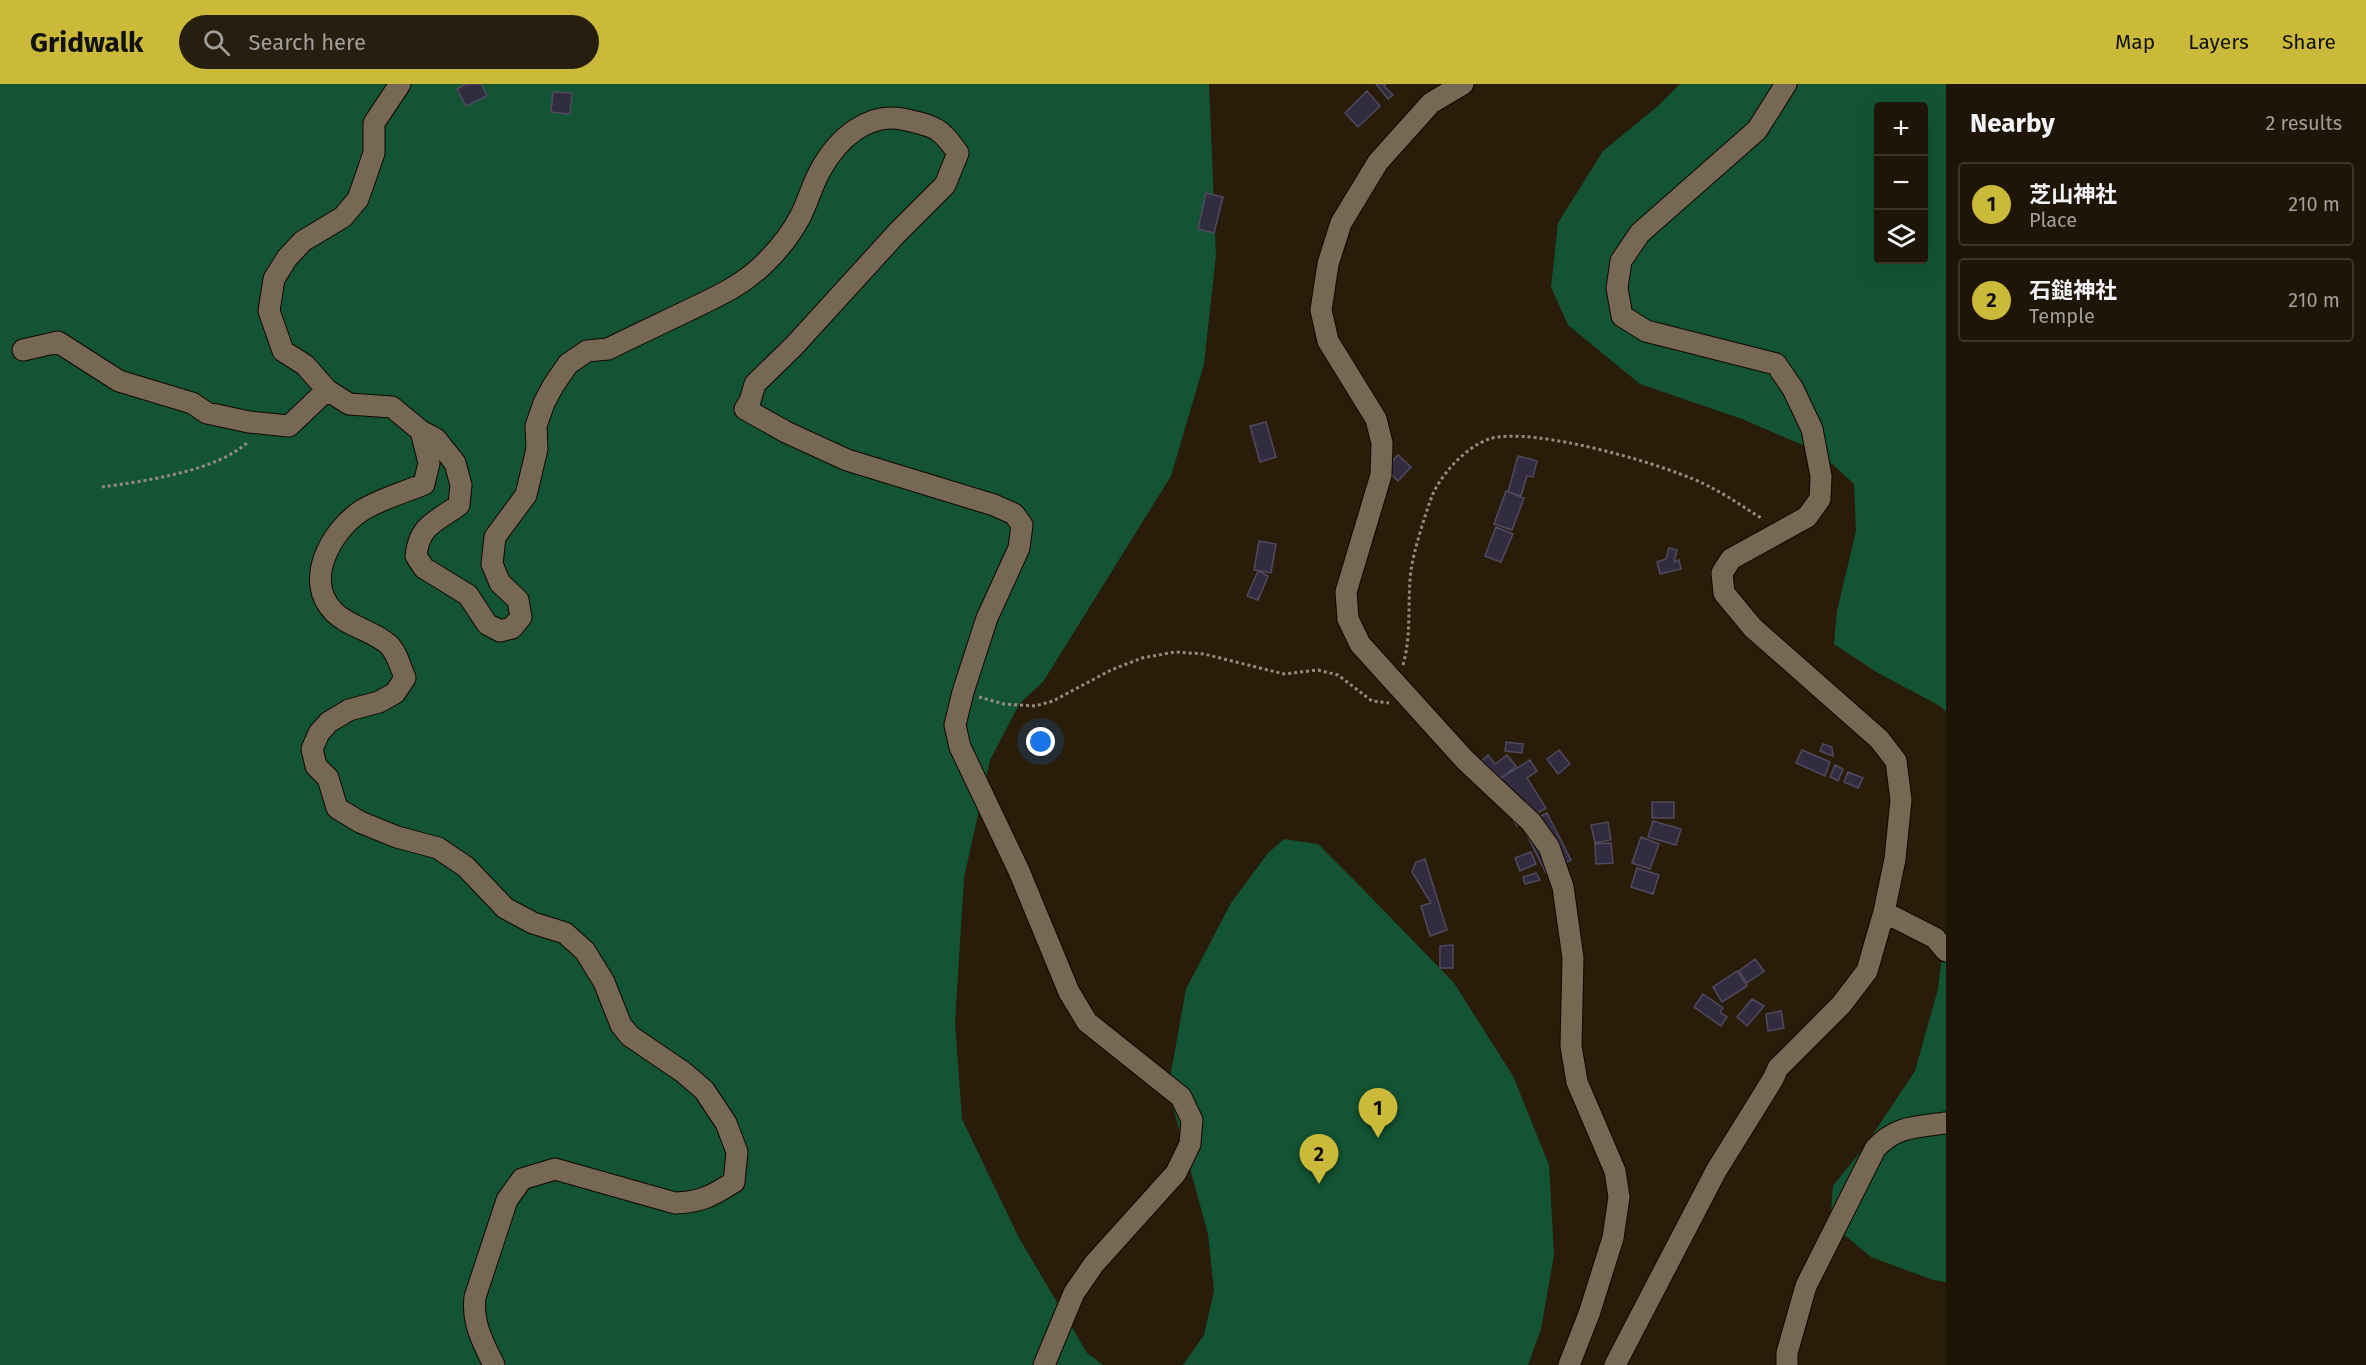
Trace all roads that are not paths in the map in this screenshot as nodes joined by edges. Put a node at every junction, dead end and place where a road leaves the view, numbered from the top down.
1 (399, 84) edge
2 (1463, 84) edge
3 (1786, 84) edge
4 (23, 350) dead end
5 (327, 390) junction
6 (421, 431) junction
7 (1884, 912) junction
8 (1946, 951) edge
9 (1946, 1123) edge
10 (494, 1365) edge
11 (1044, 1365) edge
12 (1569, 1365) edge
13 (1615, 1365) edge
14 (1787, 1365) edge

1 - 5 street
2 - 12 street
3 - 7 street
4 - 5 street
5 - 6 street
6 - 10 street
6 - 11 street
7 - 8 street
7 - 13 street
9 - 14 street

